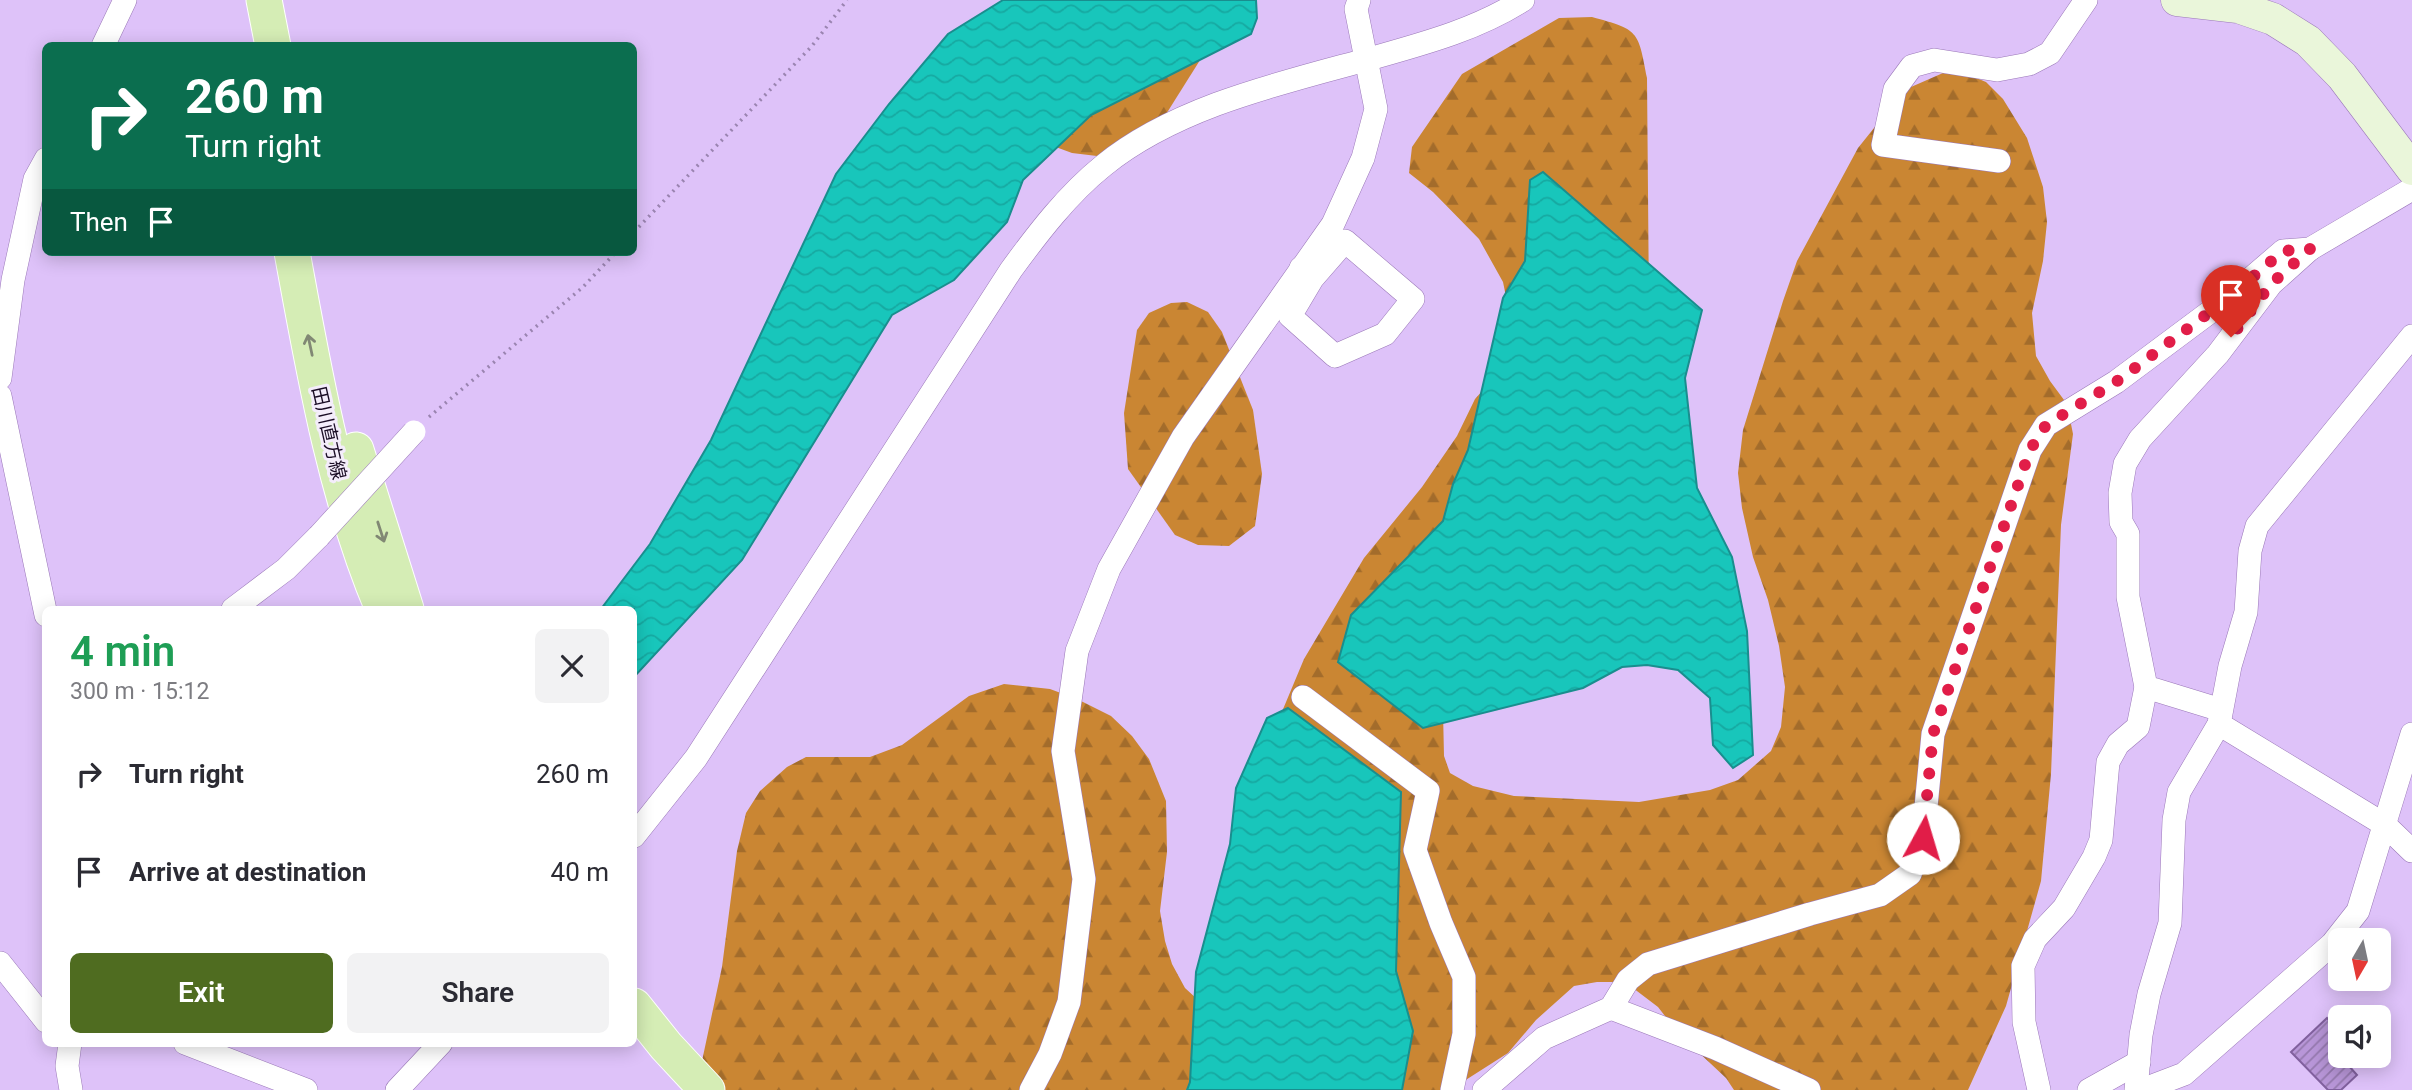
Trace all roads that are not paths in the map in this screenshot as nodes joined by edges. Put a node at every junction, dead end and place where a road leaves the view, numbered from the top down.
1 (125, 0) edge
2 (244, 0) edge
3 (264, 0) edge
4 (1359, 0) edge
5 (1523, 0) edge
6 (2086, 0) edge
7 (2176, 0) edge
8 (2233, 3) edge
9 (105, 42) edge
10 (251, 42) edge
11 (272, 42) edge
12 (1367, 59) junction
13 (1999, 161) dead end
14 (42, 167) edge
15 (2412, 169) edge
16 (2412, 189) edge
17 (2310, 249) junction
18 (293, 256) edge
19 (315, 256) edge
20 (1307, 273) junction
21 (2412, 336) edge
22 (0, 378) edge
23 (0, 396) edge
24 (414, 432) road end
25 (44, 606) edge
26 (237, 606) edge
27 (382, 606) edge
28 (405, 606) edge
29 (2146, 687) junction
30 (1303, 697) dead end
31 (2220, 717) junction
32 (2412, 734) edge
33 (2385, 825) junction
34 (637, 832) edge
35 (2412, 851) edge
36 (0, 963) edge
37 (1611, 1009) junction
38 (637, 1010) edge
39 (42, 1016) edge
40 (637, 1042) edge
41 (69, 1047) edge
42 (195, 1047) edge
43 (437, 1047) edge
44 (2139, 1062) junction
45 (400, 1089) edge
46 (71, 1090) edge
47 (306, 1090) edge
48 (678, 1090) edge
49 (707, 1090) edge
50 (1031, 1090) edge
51 (1452, 1090) edge
52 (1484, 1090) edge
53 (1809, 1090) edge
54 (2039, 1090) edge
55 (2089, 1090) edge
56 (2136, 1090) edge
57 (2142, 1090) edge

1 - 9 street
2 - 10 main road
3 - 11 main road
4 - 12 street
5 - 12 street
6 - 13 street
7 - 8 street
8 - 15 street
12 - 20 street
12 - 34 street
14 - 22 street
16 - 17 street
17 - 29 street
17 - 37 street
27 -> 18 main road, 田川直方線
19 -> 28 main road, 田川直方線
20 - 20 street
20 - 50 street
21 - 31 street
23 - 25 street
24 - 26 street, bridge
29 - 31 street
29 - 54 street
30 - 51 street
31 - 33 street
31 - 44 street
32 - 33 street
33 - 35 street
33 - 57 street
36 - 39 street
37 - 52 street
37 - 53 street
38 - 49 main road
40 - 48 main road
41 - 46 street
42 - 47 street
43 - 45 street
44 - 55 street
44 - 56 street

